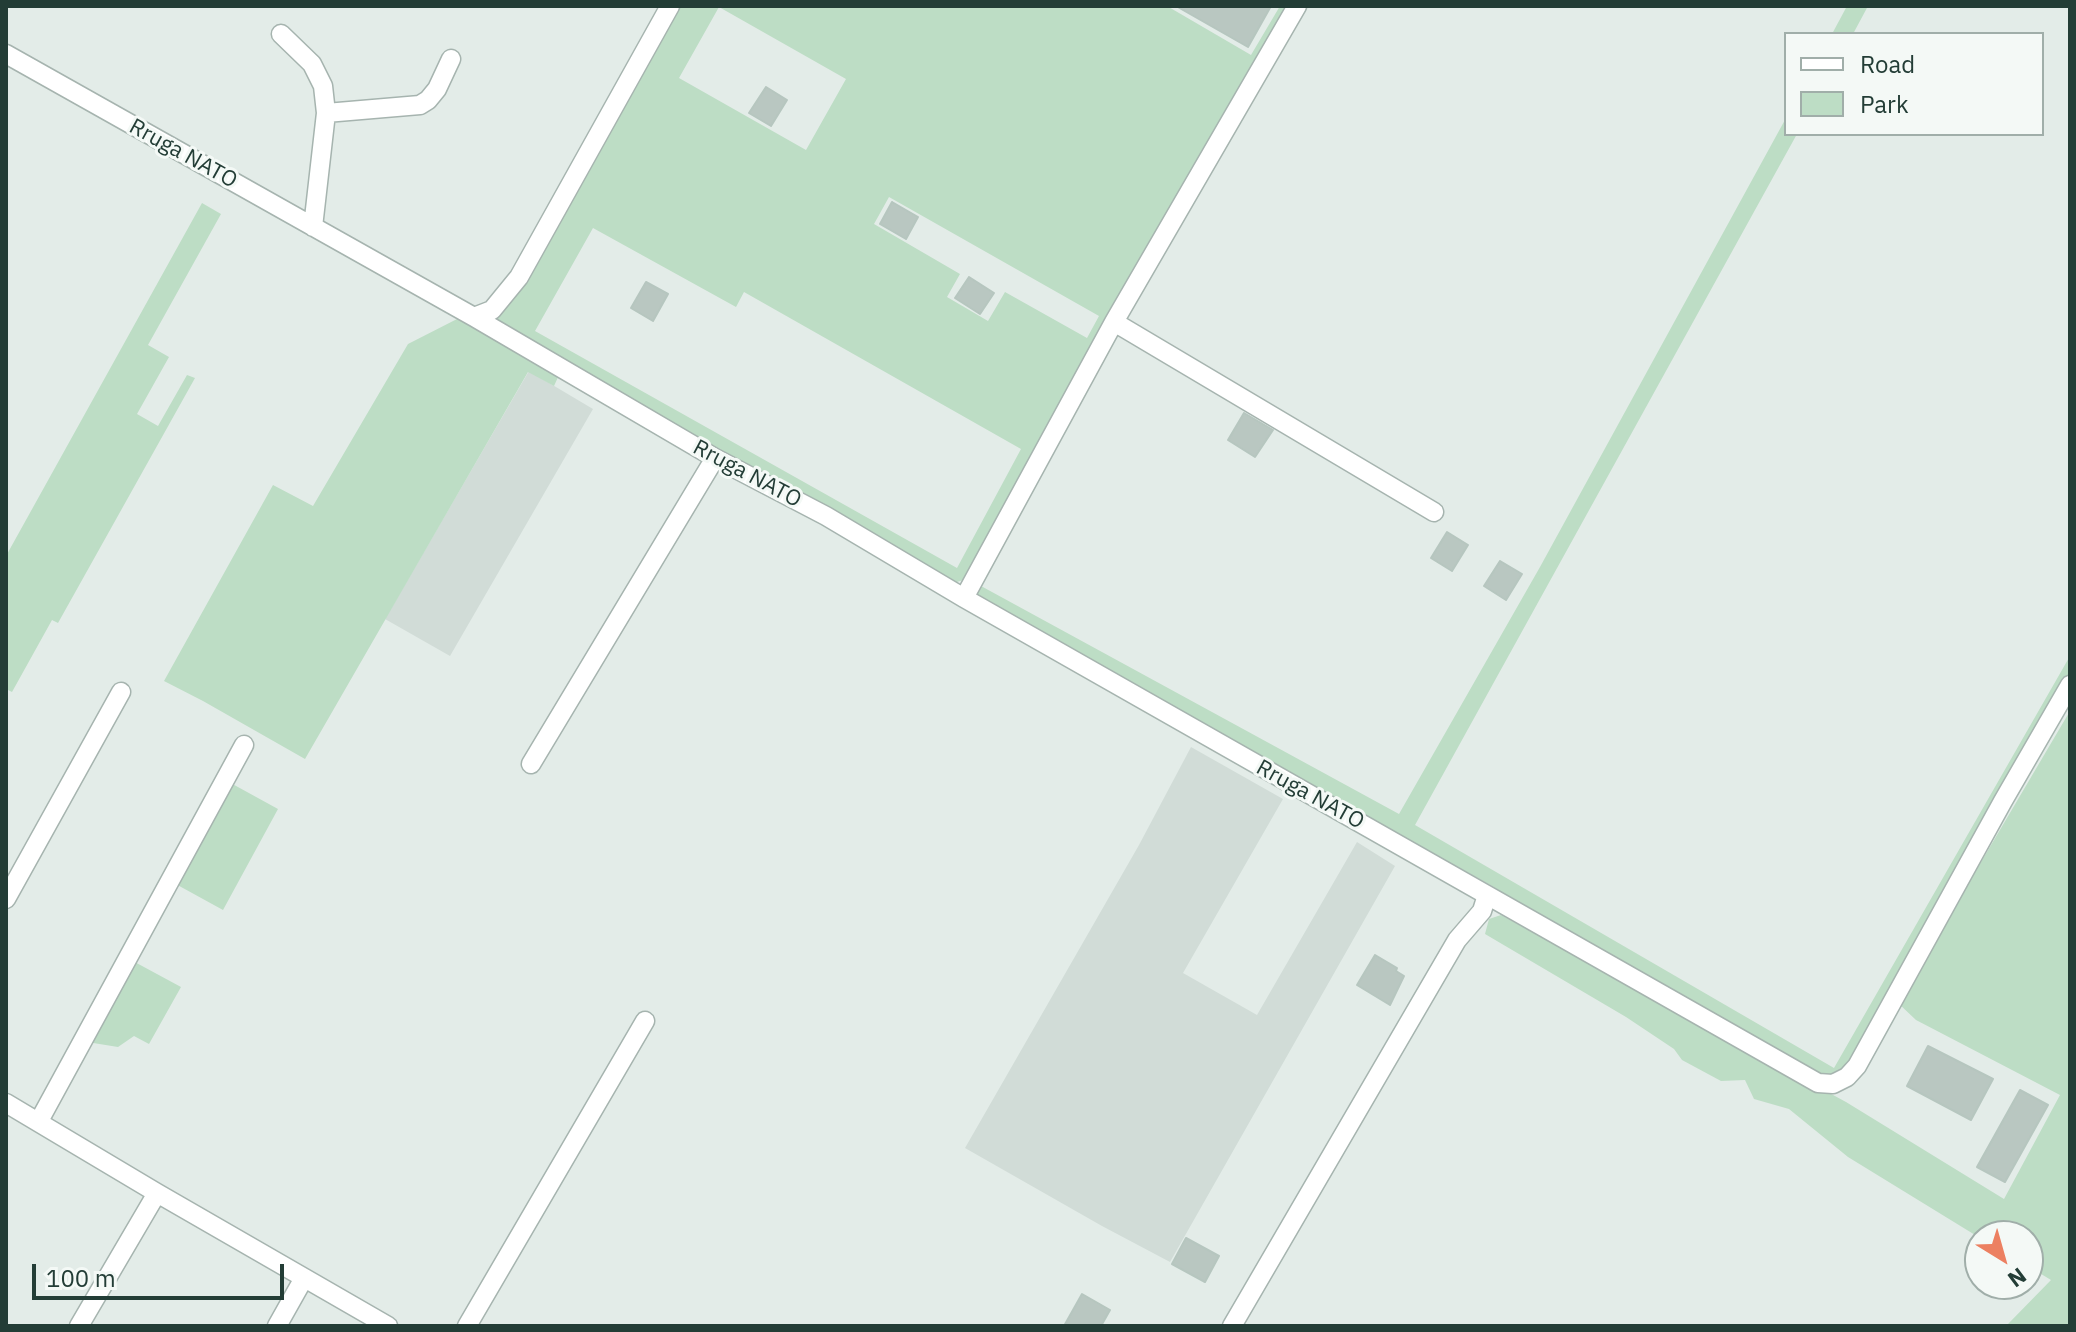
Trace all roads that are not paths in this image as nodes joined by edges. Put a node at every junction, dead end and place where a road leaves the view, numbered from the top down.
1 (670, 6) edge
2 (1297, 6) edge
3 (281, 34) dead end
4 (6, 54) edge
5 (451, 59) dead end
6 (326, 113) junction
7 (313, 227) junction
8 (474, 317) junction
9 (1114, 322) junction
10 (715, 458) junction
11 (1434, 512) dead end
12 (964, 598) junction
13 (2070, 685) edge
14 (121, 692) dead end
15 (244, 745) dead end
16 (531, 764) dead end
17 (1487, 895) junction
18 (6, 899) edge
19 (645, 1021) dead end
20 (6, 1103) edge
21 (39, 1121) junction
22 (157, 1193) junction
23 (304, 1278) junction
24 (79, 1326) edge
25 (277, 1326) edge
26 (388, 1326) edge
27 (467, 1326) edge
28 (1232, 1326) edge

1 - 8 street
2 - 9 street
3 - 6 street
4 - 7 street, Rruga NATO
5 - 6 street
6 - 7 street
7 - 8 street, Rruga NATO
8 - 10 street, Rruga NATO
9 - 11 street
9 - 12 street
10 - 12 street, Rruga NATO
10 - 16 street
12 - 17 street, Rruga NATO
13 - 17 street, Rruga NATO
14 - 18 street
15 - 21 street
17 - 28 street
19 - 27 street
20 - 21 street
21 - 22 street
22 - 23 street
22 - 24 street
23 - 25 street
23 - 26 street

